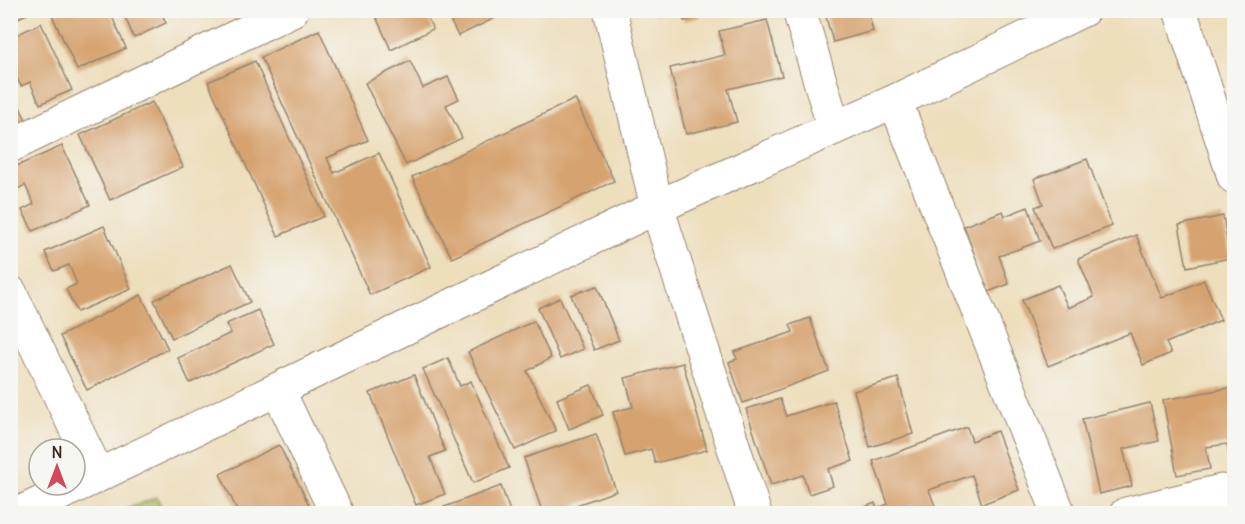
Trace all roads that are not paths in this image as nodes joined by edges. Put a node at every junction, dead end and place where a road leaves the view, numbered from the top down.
1 (292, 10) edge
2 (610, 10) edge
3 (799, 10) edge
4 (1083, 10) edge
5 (1180, 10) edge
6 (895, 101) junction
7 (834, 128) junction
8 (10, 146) edge
9 (1234, 177) edge
10 (657, 207) junction
11 (10, 292) edge
12 (278, 390) junction
13 (98, 475) junction
14 (1234, 496) edge
15 (18, 513) edge
16 (337, 513) edge
17 (755, 513) edge
18 (1059, 513) edge
19 (1126, 513) edge

1 - 8 street
2 - 10 street
3 - 7 street
4 - 6 street
5 - 9 street
6 - 7 street
6 - 18 street
7 - 10 street
10 - 12 street
10 - 17 street
11 - 13 street
12 - 13 street
12 - 16 street
13 - 15 street
14 - 19 street

